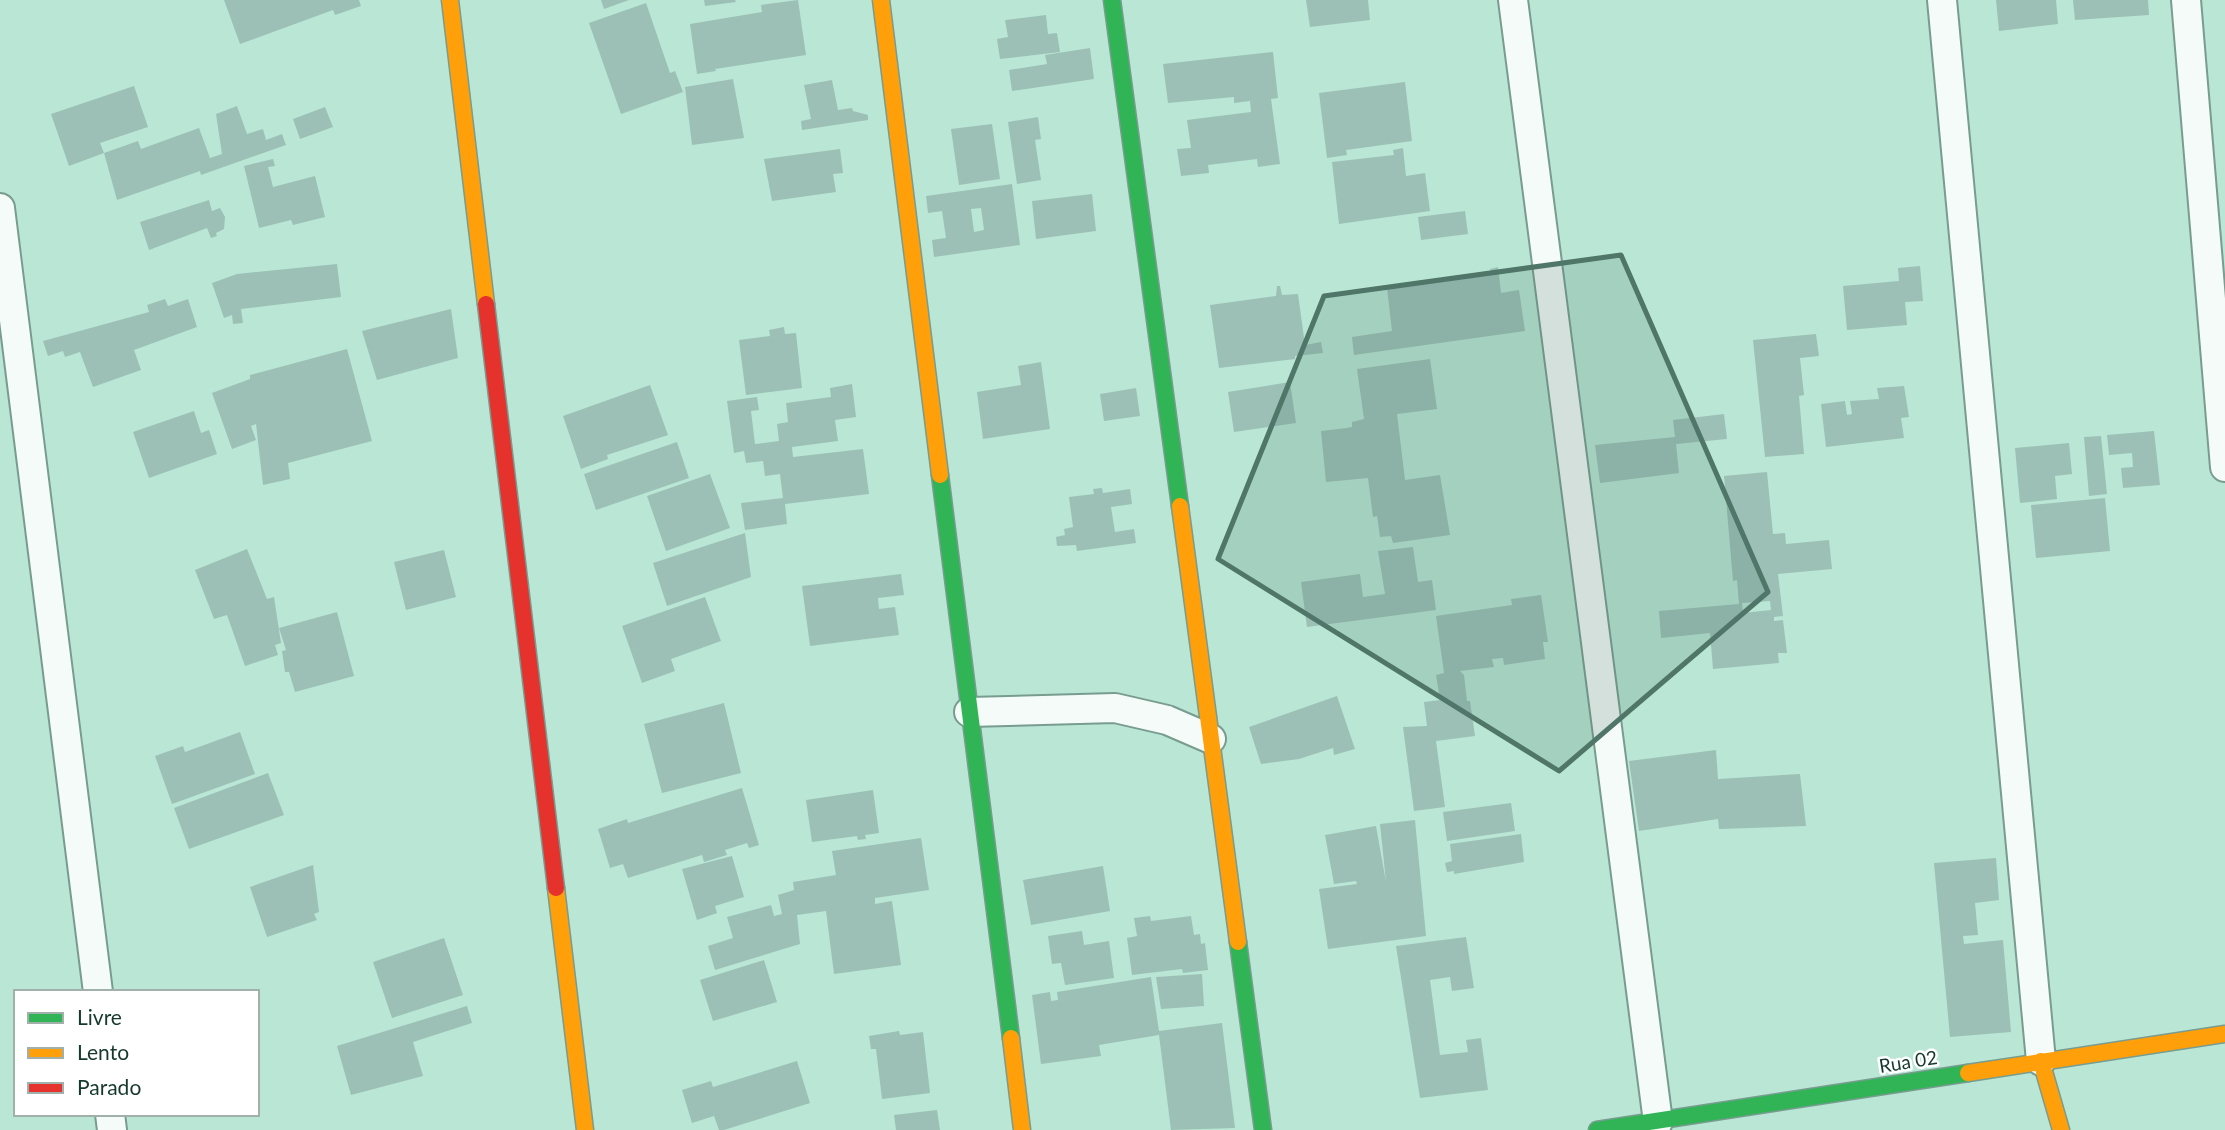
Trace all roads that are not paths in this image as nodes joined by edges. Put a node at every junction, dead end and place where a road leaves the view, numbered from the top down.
1 (450, 0) edge
2 (881, 0) edge
3 (1112, 0) edge
4 (1513, 0) edge
5 (1942, 0) edge
6 (2186, 0) edge
7 (0, 208) edge
8 (2225, 467) edge
9 (970, 712) junction
10 (1211, 739) junction
11 (98, 990) edge
12 (2225, 1034) edge
13 (2041, 1060) junction
14 (1658, 1122) junction
15 (585, 1130) edge
16 (1022, 1130) edge
17 (1263, 1130) edge
18 (1597, 1130) edge
19 (2061, 1130) edge

1 - 15 street
2 - 9 street
3 - 10 street
4 - 14 street
5 - 13 street
6 - 8 street
7 - 11 street
9 - 10 street
9 - 16 street
10 - 17 street
12 - 13 street, Rua 02
13 - 14 street, Rua 02
13 - 19 street
14 - 18 street, Rua 02

